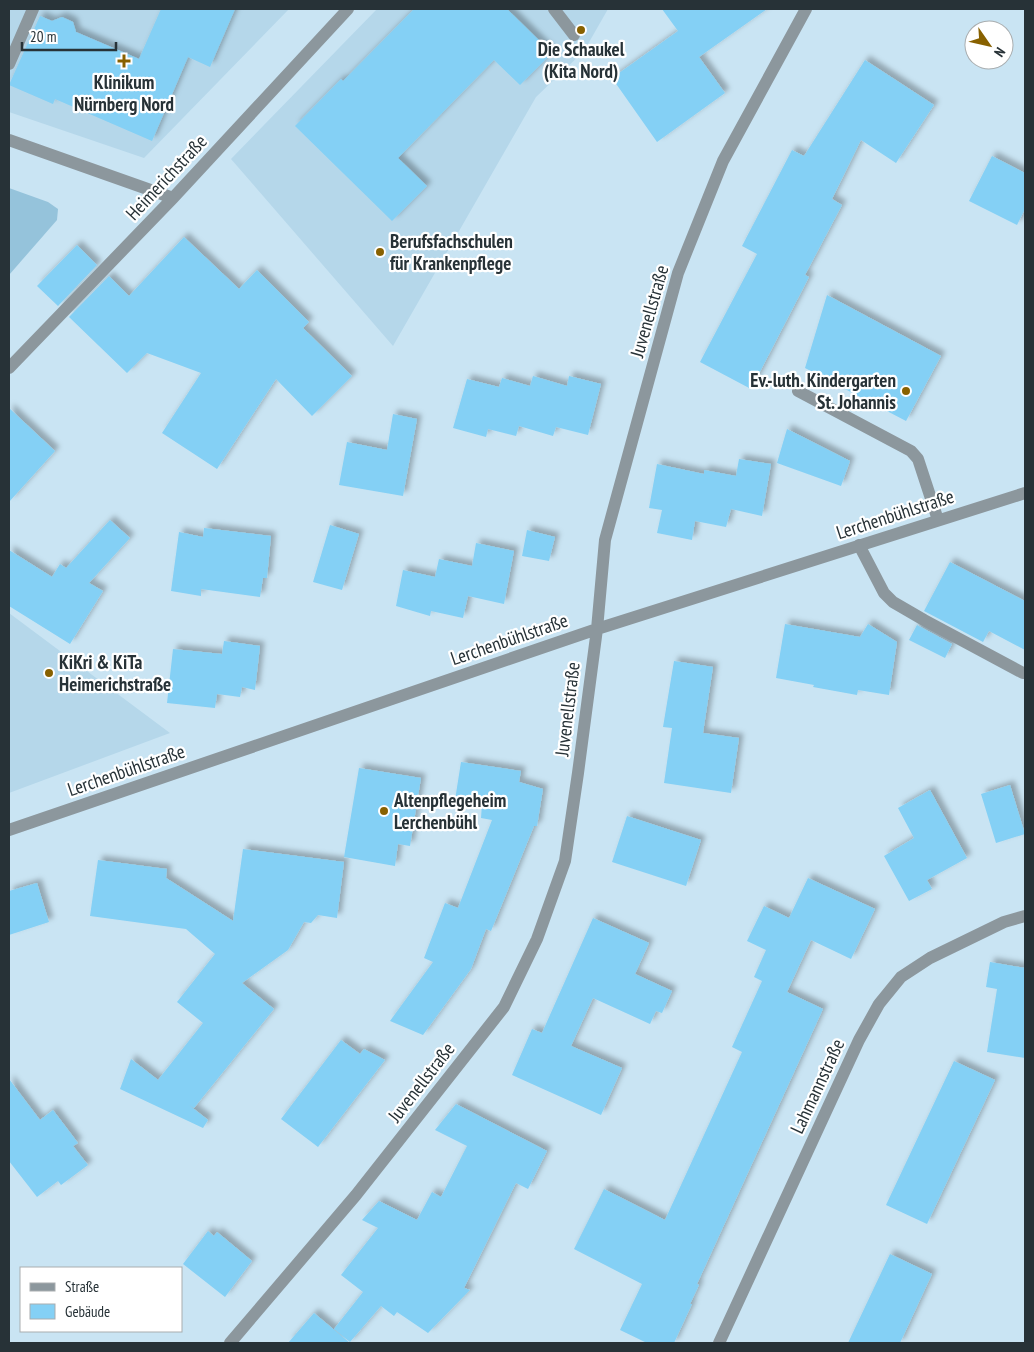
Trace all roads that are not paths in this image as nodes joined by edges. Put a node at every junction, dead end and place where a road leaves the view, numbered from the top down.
1 (33, 9) edge
2 (348, 9) edge
3 (554, 9) edge
4 (806, 9) edge
5 (574, 35) dead end
6 (9, 64) edge
7 (9, 140) edge
8 (173, 198) junction
9 (9, 368) edge
10 (798, 391) dead end
11 (1025, 493) edge
12 (938, 520) junction
13 (859, 545) junction
14 (596, 629) junction
15 (1023, 673) dead end
16 (9, 830) edge
17 (1025, 916) edge
18 (230, 1343) edge
19 (719, 1343) edge

1 - 6 street
2 - 8 street, Heimerichstraße
3 - 5 street
4 - 14 street, Juvenellstraße
7 - 8 street
8 - 9 street, Heimerichstraße
10 - 12 street
11 - 12 street, Lerchenbühlstraße
12 - 13 street, Lerchenbühlstraße
13 - 14 street, Lerchenbühlstraße
13 - 15 street
14 - 16 street, Lerchenbühlstraße
14 - 18 street, Juvenellstraße
17 - 19 street, Lahmannstraße

